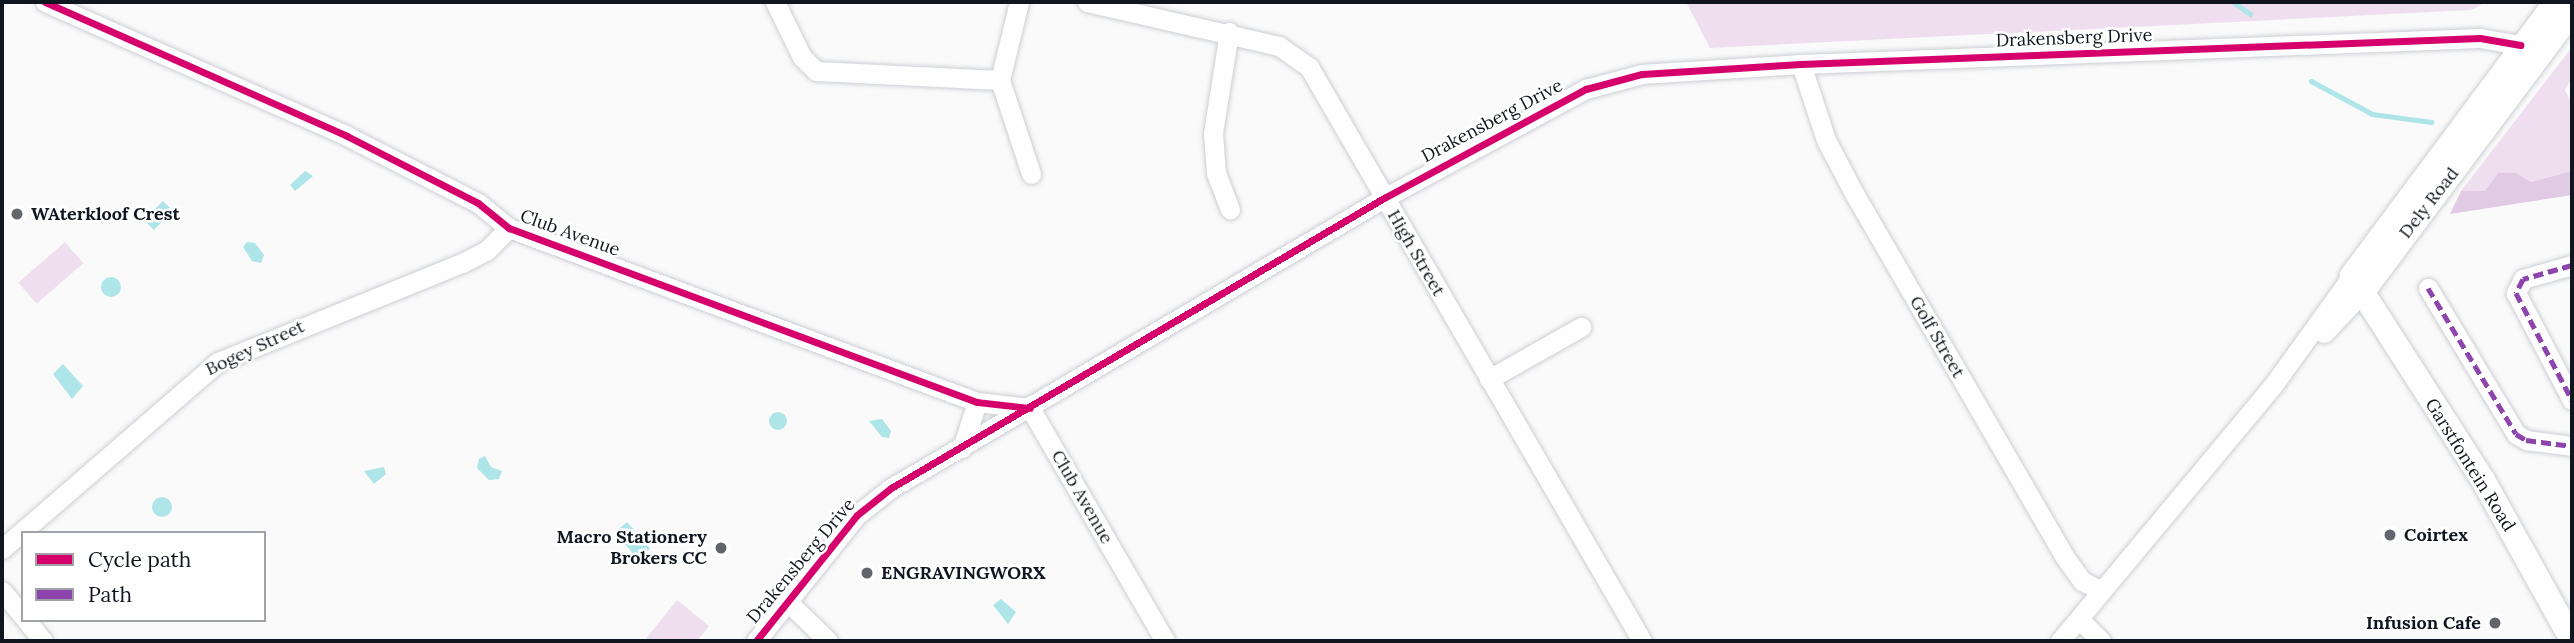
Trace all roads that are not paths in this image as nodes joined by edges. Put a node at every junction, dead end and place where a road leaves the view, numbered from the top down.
1 (45, 2) edge
2 (775, 2) edge
3 (1019, 2) edge
4 (1087, 2) edge
5 (2556, 2) edge
6 (1120, 5) edge
7 (2572, 12) edge
8 (1229, 32) junction
9 (2520, 45) junction
10 (1801, 64) junction
11 (1000, 80) junction
12 (2493, 123) junction
13 (1031, 174) dead end
14 (1384, 198) junction
15 (1230, 209) dead end
16 (509, 228) junction
17 (2572, 265) edge
18 (2357, 285) junction
19 (2428, 288) dead end
20 (1581, 327) dead end
21 (1489, 379) junction
22 (2572, 400) edge
23 (977, 402) junction
24 (1030, 408) junction
25 (2572, 446) edge
26 (962, 448) junction
27 (23, 531) edge
28 (21, 533) edge
29 (2, 549) edge
30 (2, 591) edge
31 (2102, 591) junction
32 (787, 601) junction
33 (21, 614) edge
34 (2079, 619) junction
35 (28, 622) edge
36 (2572, 640) edge
37 (43, 641) edge
38 (756, 641) edge
39 (828, 641) edge
40 (1165, 641) edge
41 (1642, 641) edge
42 (2060, 641) edge
43 (2101, 641) edge

1 - 16 street, Club Avenue
2 - 11 street
3 - 11 street
4 - 6 street, High Street
5 - 9 main road, Dely Road
6 - 8 street, High Street
7 - 9 main road
7 - 12 main road, Dely Road
8 - 14 street, High Street
8 - 15 street
9 - 10 street, Drakensberg Drive
9 - 12 main road
9 - 18 main road, Dely Road
10 - 14 street, Drakensberg Drive
10 - 31 street, Golf Street
11 - 13 street
12 - 18 main road, Dely Road
14 - 21 street, High Street
14 - 24 street, Drakensberg Drive
16 - 23 street, Club Avenue
16 - 27 street, Bogey Street
17 - 22 street
18 - 31 street, Dely Road
18 - 36 main road, Garstfontein Road
19 - 25 street
20 - 21 street
21 - 41 street, High Street
23 - 24 street, Club Avenue
23 - 26 street
24 - 26 street, Drakensberg Drive
24 - 40 street, Club Avenue
26 - 32 street, Drakensberg Drive
28 - 29 street, Bogey Street
30 - 33 street
31 - 34 street, Dely Road
32 - 38 street, Drakensberg Drive
32 - 39 street
34 - 42 street, Dely Road
34 - 43 street
35 - 37 street

